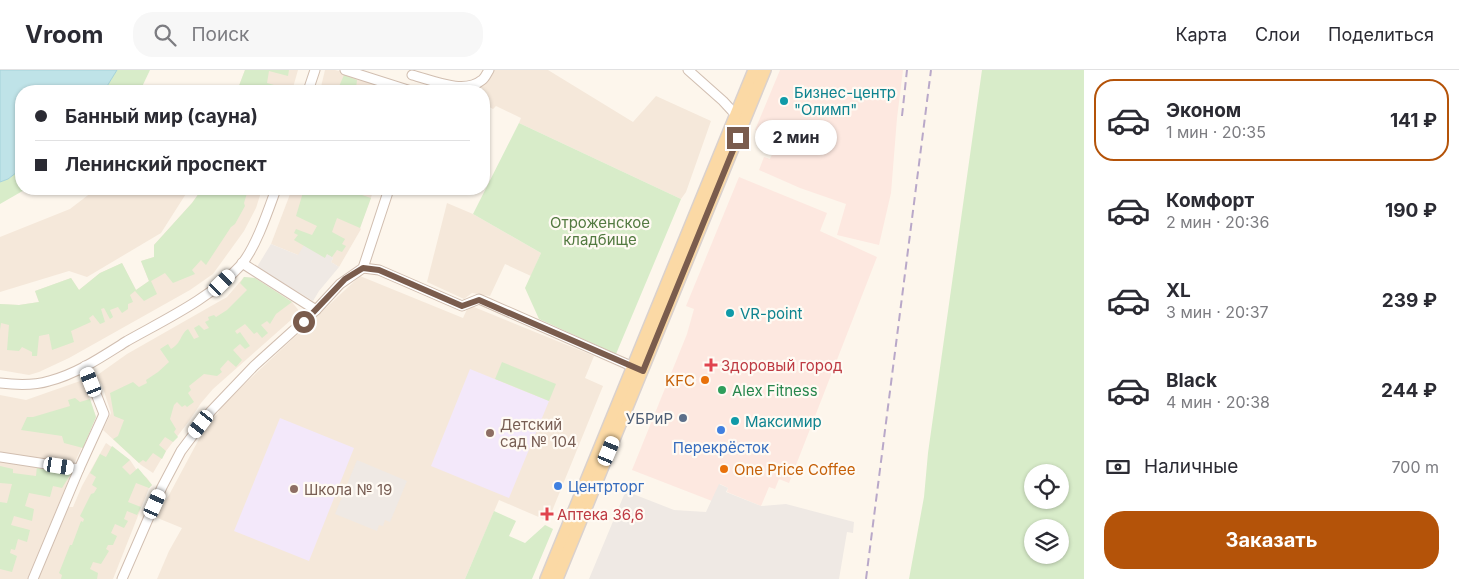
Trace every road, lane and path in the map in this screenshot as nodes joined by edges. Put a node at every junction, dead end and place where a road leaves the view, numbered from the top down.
1 (315, 70) edge
2 (345, 70) edge
3 (489, 70) edge
4 (688, 70) edge
5 (754, 70) edge
6 (765, 70) edge
7 (412, 72) edge
8 (310, 85) edge
9 (391, 85) edge
10 (411, 85) edge
11 (452, 85) edge
12 (471, 85) edge
13 (736, 114) junction
14 (738, 138) junction
15 (274, 195) edge
16 (387, 195) edge
17 (242, 263) junction
18 (363, 268) junction
19 (316, 310) junction
20 (85, 366) junction
21 (638, 369) junction
22 (0, 383) edge
23 (0, 457) edge
24 (79, 469) junction
25 (33, 579) edge
26 (122, 579) edge
27 (546, 579) edge
28 (557, 579) edge

1 - 8 street
2 - 9 street
3 - 12 street
4 - 13 street
5 - 13 main road
6 - 14 main road
7 - 10 street
7 - 11 street
13 - 14 main road
13 - 21 main road
14 - 21 main road
15 - 17 street
16 - 18 street
17 - 19 street
17 - 20 street
18 - 19 street
18 - 21 street
19 - 26 street
20 - 22 street
20 - 24 street
21 - 27 main road
21 - 28 main road
23 - 24 street
24 - 25 street

